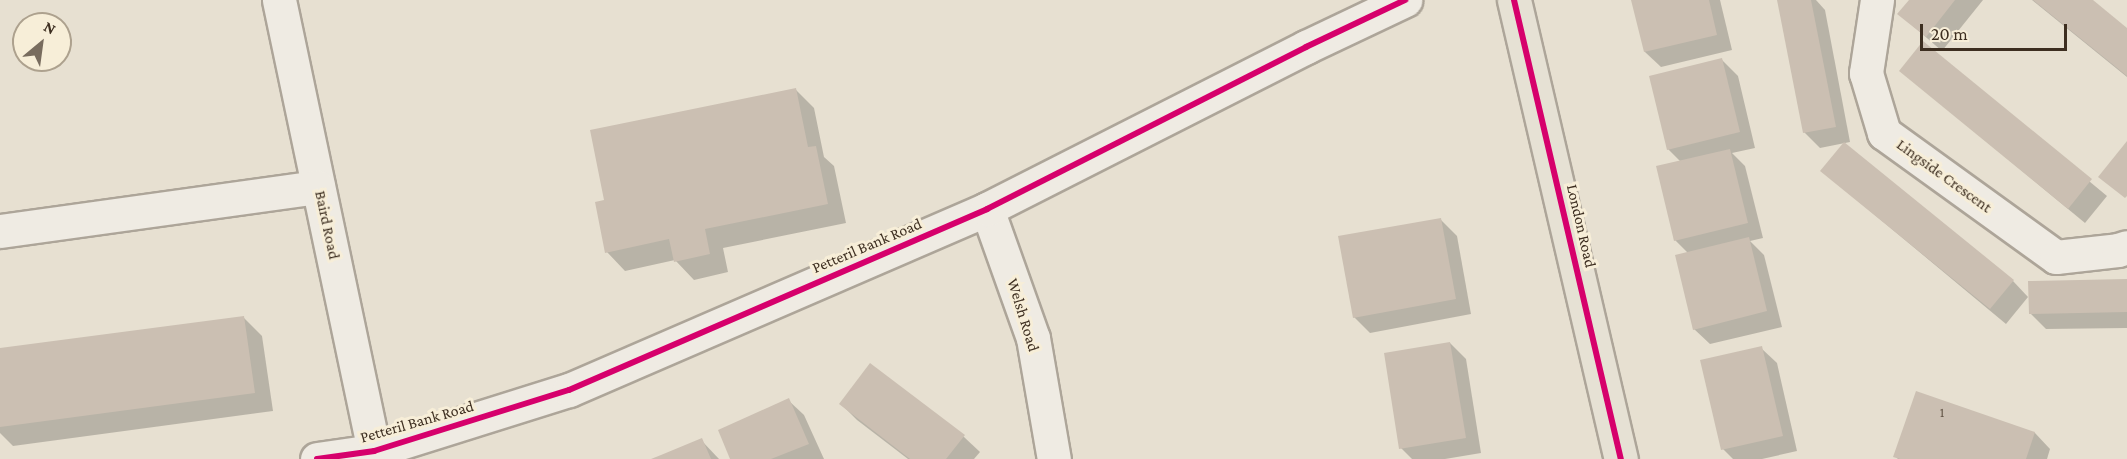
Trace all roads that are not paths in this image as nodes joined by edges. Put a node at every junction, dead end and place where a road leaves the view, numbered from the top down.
1 (279, 0) edge
2 (1405, 0) edge
3 (1514, 0) edge
4 (1877, 0) edge
5 (318, 187) junction
6 (987, 209) junction
7 (0, 231) edge
8 (2127, 247) edge
9 (374, 451) junction
10 (317, 459) edge
11 (1054, 459) edge
12 (1621, 459) edge

1 - 5 street, Baird Road
2 - 6 street, Petteril Bank Road
3 - 12 main road, London Road
4 - 8 street, Lingside Crescent
5 - 7 street
5 - 9 street, Baird Road
6 - 9 street, Petteril Bank Road
6 - 11 street, Welsh Road
9 - 10 street, Petteril Bank Road

